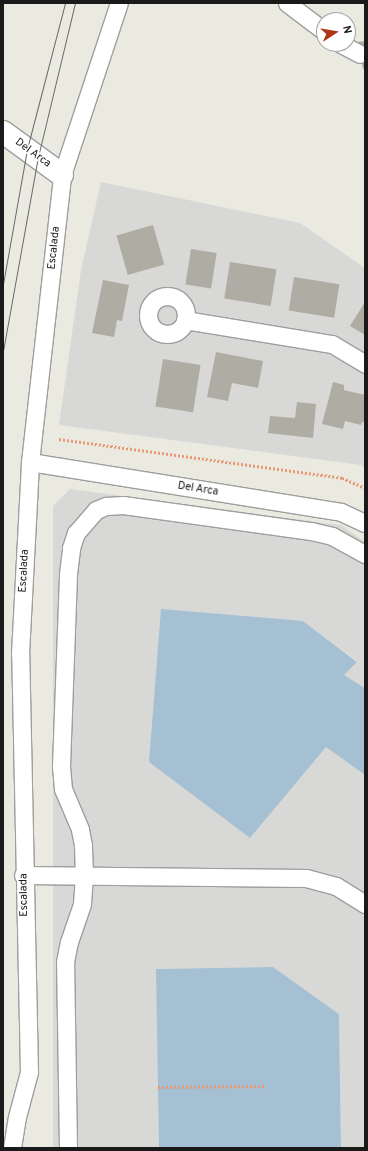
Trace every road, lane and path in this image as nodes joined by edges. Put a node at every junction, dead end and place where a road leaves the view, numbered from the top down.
1 (119, 3) edge
2 (287, 3) edge
3 (316, 25) edge
4 (356, 52) edge
5 (360, 54) dead end
6 (3, 132) edge
7 (62, 175) junction
8 (185, 320) dead end
9 (365, 364) edge
10 (59, 439) dead end
11 (30, 462) junction
12 (365, 488) edge
13 (365, 523) edge
14 (365, 554) edge
15 (24, 875) junction
16 (84, 875) junction
17 (365, 904) edge
18 (264, 1086) dead end
19 (158, 1088) dead end
20 (10, 1118) edge
21 (12, 1148) edge
22 (68, 1148) edge

1 - 7 street, Escalada
2 - 3 street
4 - 5 street
6 - 7 street, Del Arca
7 - 11 street, Escalada
8 - 9 street
10 - 12 path
11 - 13 street, Del Arca
11 - 15 street, Escalada
14 - 16 street
15 - 16 street
15 - 20 street, Escalada
16 - 17 street
16 - 22 street
18 - 19 path
20 - 21 street, Escalada

